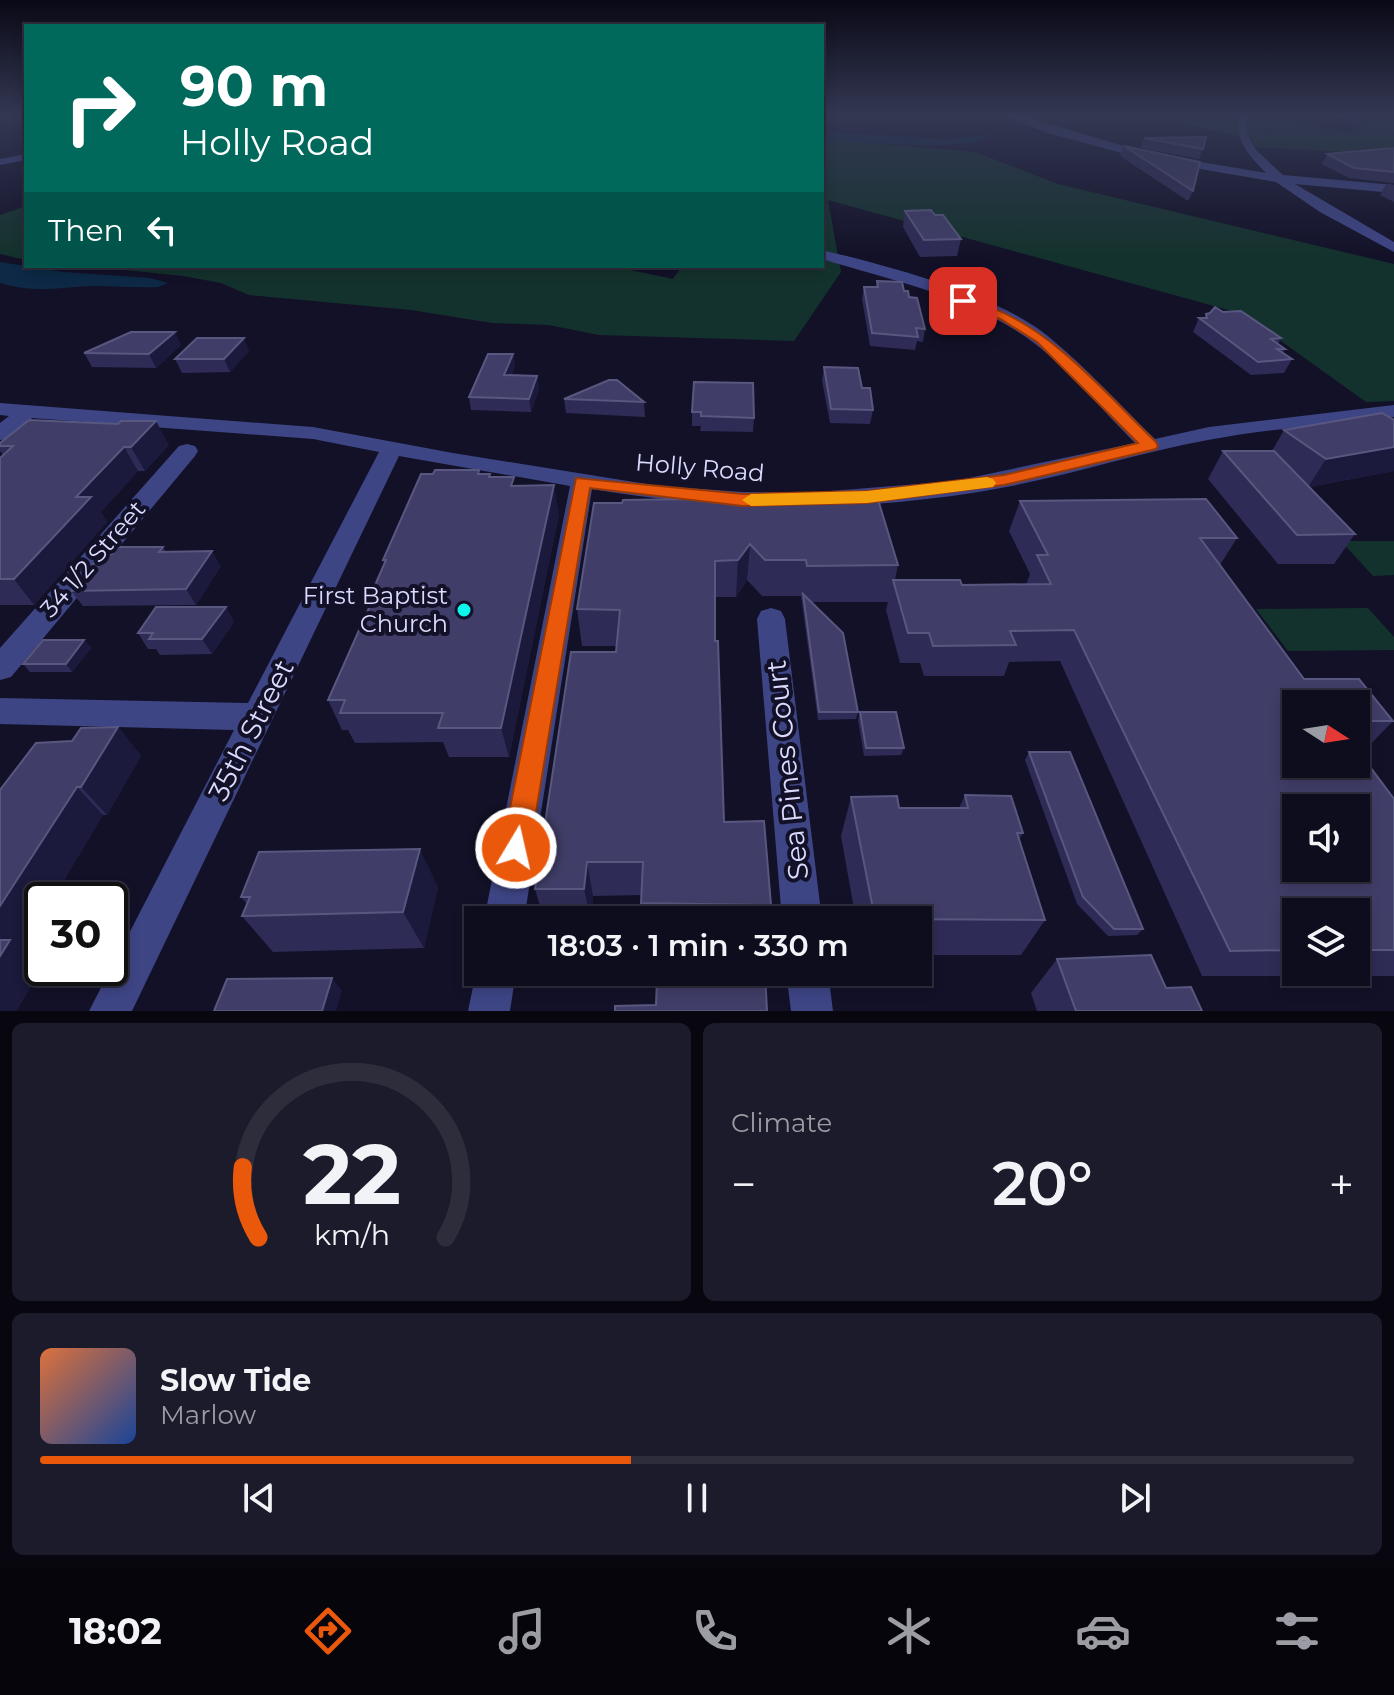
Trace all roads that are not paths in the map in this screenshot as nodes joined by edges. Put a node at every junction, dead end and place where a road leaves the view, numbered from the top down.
1 (1185, 161) edge
2 (1260, 161) edge
3 (1279, 179) junction
4 (1394, 189) edge
5 (1394, 248) edge
6 (824, 255) edge
7 (0, 409) edge
8 (28, 410) junction
9 (1394, 411) edge
10 (0, 434) edge
11 (1150, 446) junction
12 (392, 449) junction
13 (187, 451) dead end
14 (582, 481) junction
15 (771, 619) dead end
16 (0, 668) edge
17 (0, 711) edge
18 (257, 717) junction
19 (506, 906) edge
20 (801, 906) edge
21 (493, 986) edge
22 (809, 986) edge
23 (110, 1011) edge
24 (489, 1011) edge
25 (812, 1011) edge

1 - 3 street
2 - 3 street
3 - 4 street
3 - 5 street
6 - 11 street
7 - 8 street, Holly Road
8 - 10 street
8 - 12 street, Holly Road
9 - 11 street, Holly Road
11 - 14 street, Holly Road
12 - 14 street, Holly Road
12 - 18 street, 35th Street
13 - 16 street, 34 1/2 Street
14 - 19 street
15 - 20 street, Sea Pines Court
17 - 18 street
18 - 23 street, 35th Street
21 - 24 street
22 - 25 street

